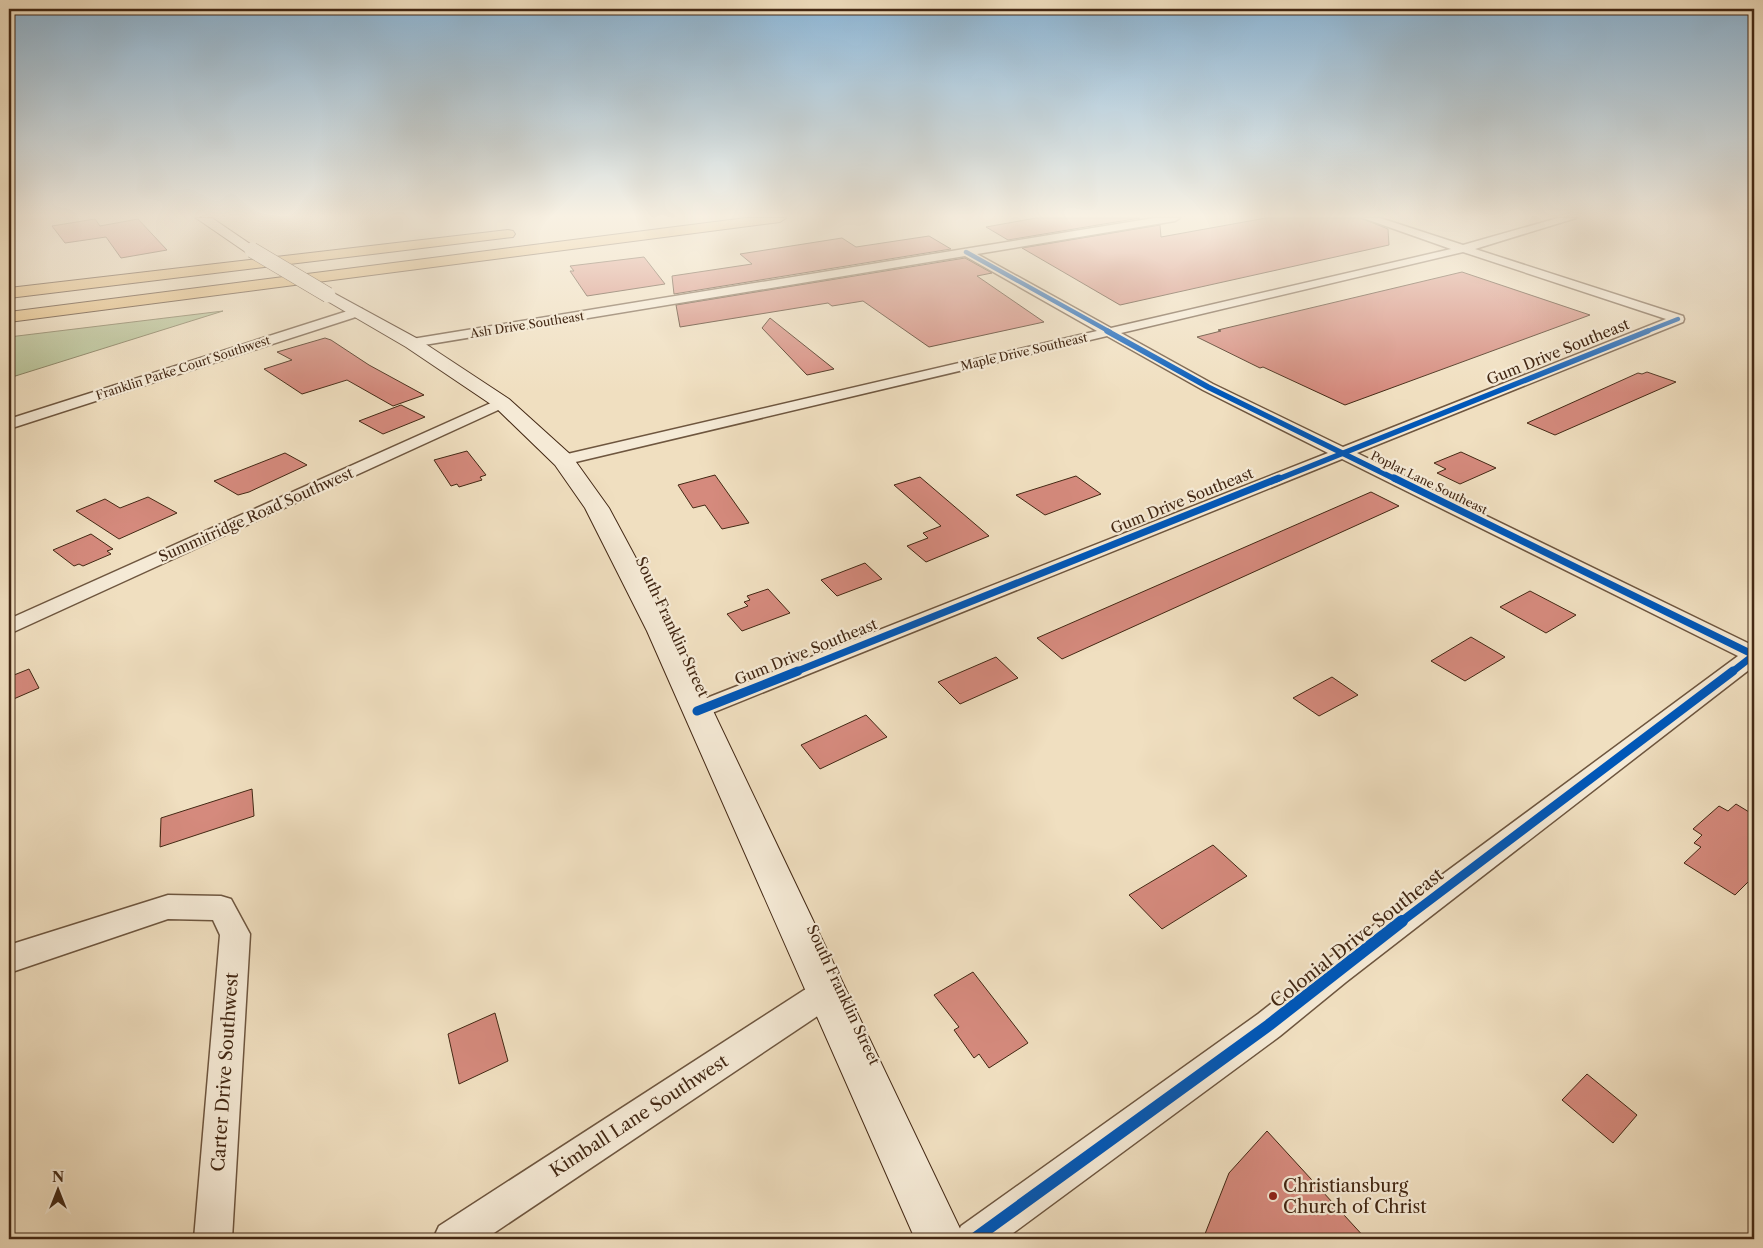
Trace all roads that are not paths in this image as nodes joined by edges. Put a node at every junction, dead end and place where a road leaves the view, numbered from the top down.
1 (150, 276) edge
2 (296, 276) edge
3 (326, 276) edge
4 (818, 276) edge
5 (1009, 276) edge
6 (1349, 276) edge
7 (1544, 276) edge
8 (9, 293) edge
9 (357, 312) junction
10 (9, 317) edge
11 (1107, 332) junction
12 (412, 343) junction
13 (502, 404) junction
14 (9, 424) edge
15 (1341, 452) junction
16 (563, 460) junction
17 (9, 627) edge
18 (1754, 655) edge
19 (697, 711) junction
20 (9, 959) edge
21 (826, 993) junction
22 (213, 1239) edge
23 (452, 1239) edge
24 (940, 1239) edge
25 (974, 1239) edge

1 - 8 highway
2 - 9 main road, South Franklin Street, bridge
3 - 10 highway
4 - 12 street, Ash Drive Southeast
5 - 11 street, Poplar Lane Southeast
6 - 11 street, Maple Drive Southeast
7 - 15 street, Gum Drive Southeast
9 - 12 main road, South Franklin Street
9 - 14 street, Franklin Parke Court Southwest
11 - 15 street, Poplar Lane Southeast
11 - 16 street, Maple Drive Southeast
12 - 13 main road, South Franklin Street
13 - 16 main road, South Franklin Street
13 - 17 street, Summitridge Road Southwest
15 - 18 street, Poplar Lane Southeast
15 - 19 street, Gum Drive Southeast
16 - 19 main road, South Franklin Street
18 - 25 street, Colonial Drive Southeast
19 - 21 main road, South Franklin Street
20 - 22 street, Carter Drive Southwest
21 - 23 street, Kimball Lane Southwest
21 - 24 main road, South Franklin Street

